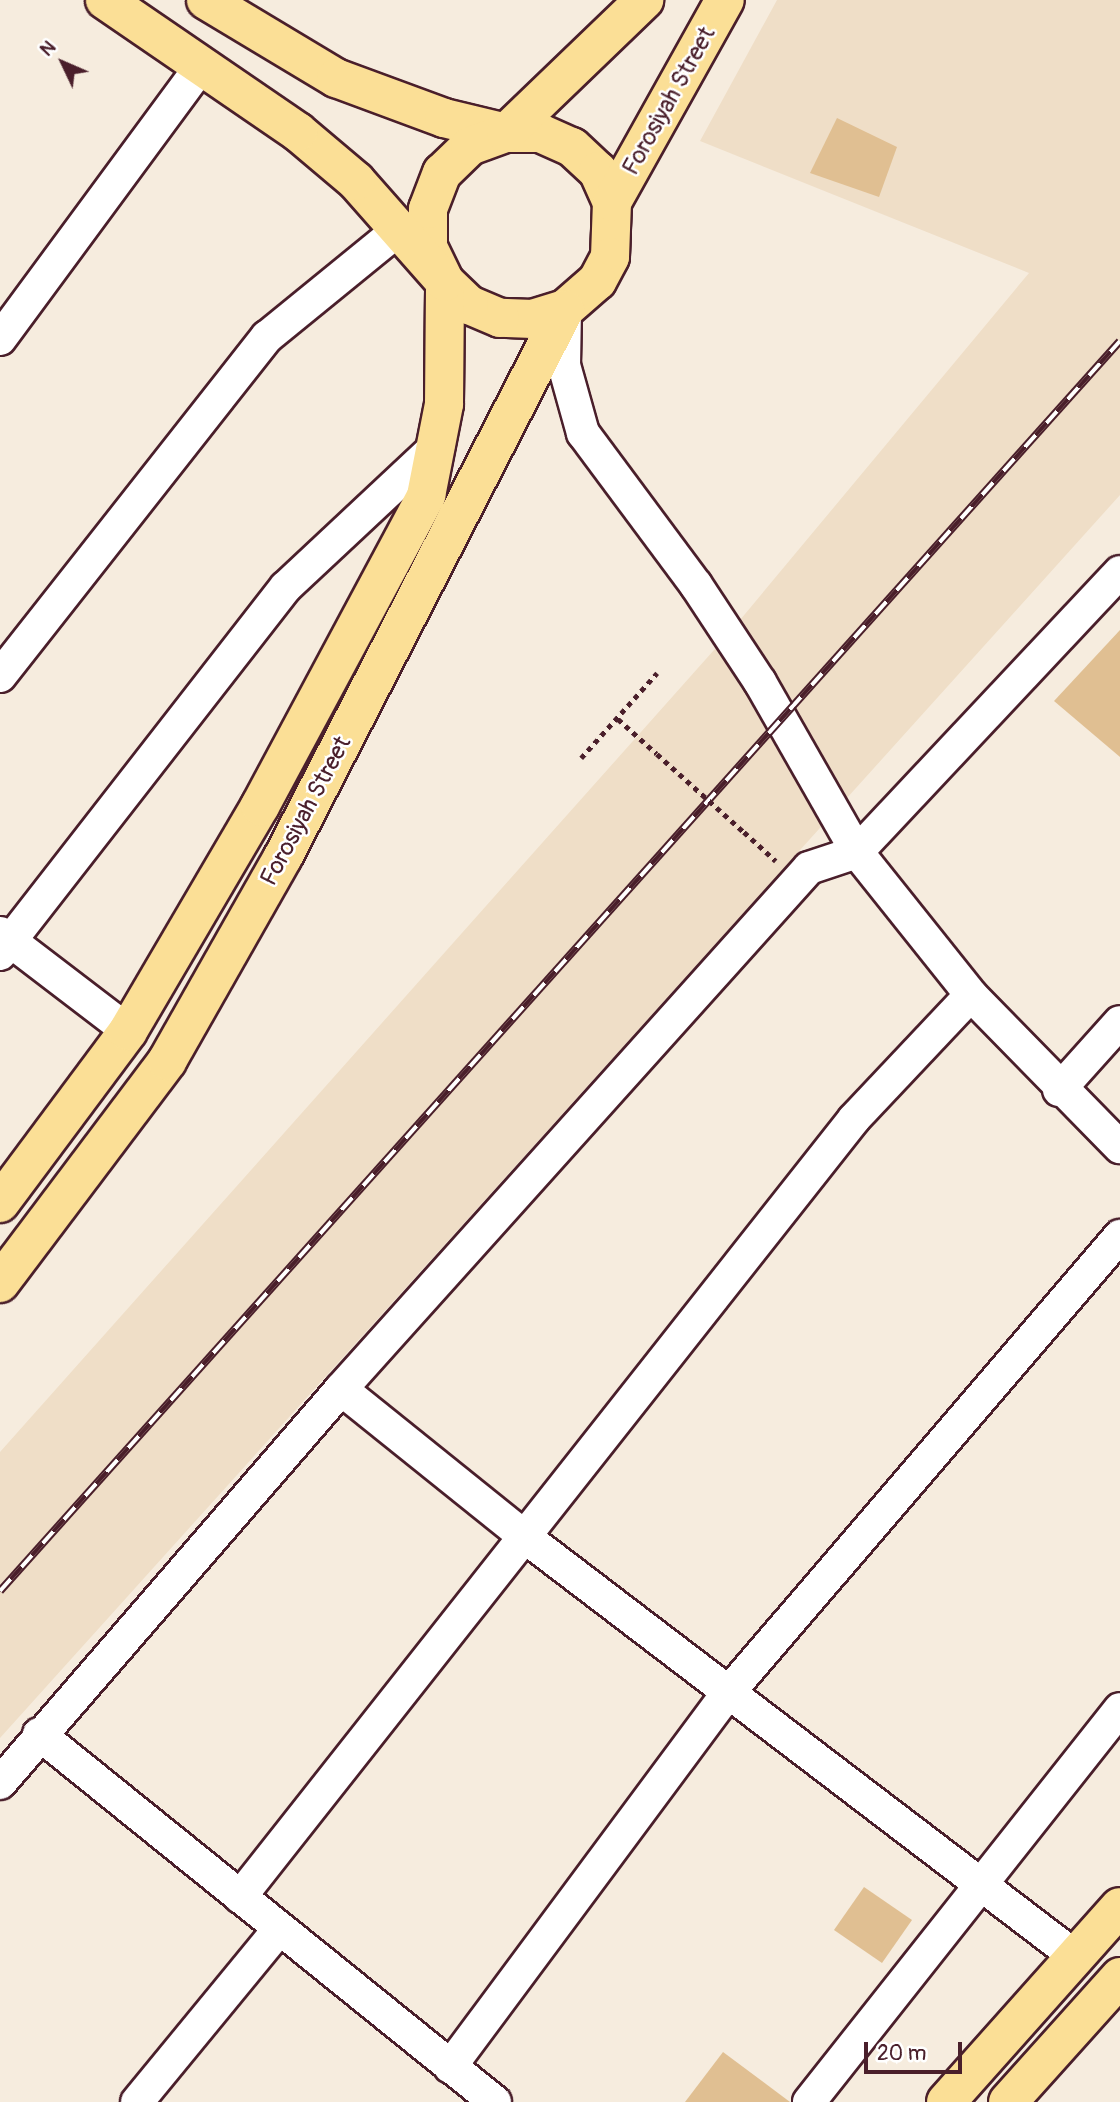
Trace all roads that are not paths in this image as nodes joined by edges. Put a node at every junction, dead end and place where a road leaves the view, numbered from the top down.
1 (105, 0) edge
2 (206, 0) edge
3 (644, 0) edge
4 (725, 0) edge
5 (202, 65) junction
6 (506, 133) junction
7 (612, 202) junction
8 (398, 230) junction
9 (444, 282) junction
10 (565, 309) junction
11 (0, 339) edge
12 (439, 444) junction
13 (1120, 572) edge
14 (0, 676) edge
15 (857, 852) junction
16 (3, 943) edge
17 (971, 995) junction
18 (1120, 1022) edge
19 (128, 1031) junction
20 (1059, 1090) junction
21 (1120, 1147) edge
22 (0, 1203) edge
23 (1120, 1236) edge
24 (0, 1283) edge
25 (341, 1389) junction
26 (525, 1537) junction
27 (729, 1692) junction
28 (1120, 1709) edge
29 (39, 1734) junction
30 (0, 1783) edge
31 (982, 1883) junction
32 (240, 1897) junction
33 (1120, 1907) edge
34 (279, 1929) junction
35 (1076, 1957) junction
36 (1118, 1984) edge
37 (450, 2067) junction
38 (480, 2097) edge
39 (137, 2102) edge
40 (808, 2102) edge
41 (946, 2102) edge
42 (1008, 2102) edge

1 - 5 main road
2 - 6 main road
3 - 6 main road
4 - 7 main road, Forosiyah Street
5 - 8 main road
5 - 11 street
6 - 7 main road
6 - 9 main road
7 - 10 main road
8 - 9 main road
8 - 14 street
9 - 10 main road
9 - 12 main road, Forosiyah Street
10 - 15 street
10 - 24 main road, Forosiyah Street
12 - 16 street
12 - 19 main road, Forosiyah Street
13 - 15 street
15 - 17 street
15 - 25 street
16 - 19 street
17 - 20 street
17 - 26 street
18 - 20 street
19 - 22 main road, Forosiyah Street
20 - 21 street
23 - 27 street
25 - 26 street
25 - 29 street
26 - 27 street
26 - 32 street
27 - 31 street
27 - 37 street
28 - 31 street
29 - 30 street
29 - 32 street
31 - 35 street
31 - 40 street
32 - 34 street
33 - 35 main road
34 - 37 street
34 - 39 street
35 - 41 main road
36 - 42 main road
37 - 38 street

